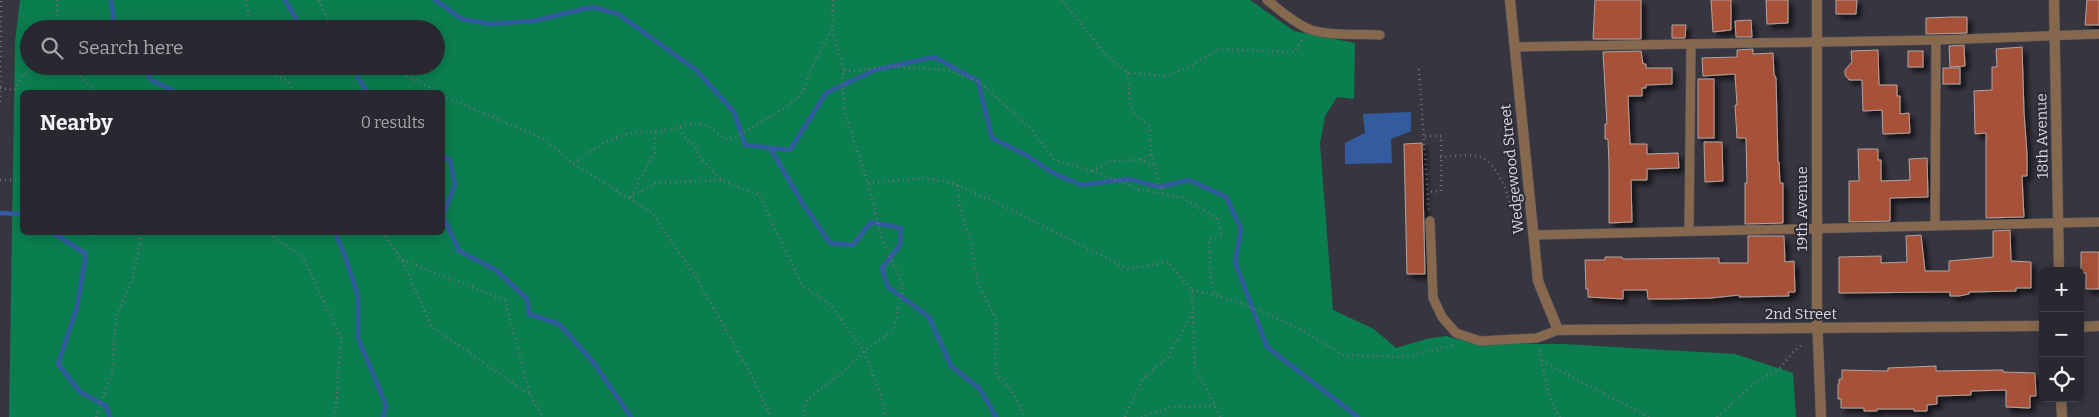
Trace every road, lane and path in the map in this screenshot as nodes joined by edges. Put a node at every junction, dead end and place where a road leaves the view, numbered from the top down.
1 (1, 0) edge
2 (57, 0) edge
3 (246, 0) edge
4 (319, 0) edge
5 (833, 0) edge
6 (1062, 0) edge
7 (1267, 0) edge
8 (1510, 0) edge
9 (1817, 0) edge
10 (2054, 0) edge
11 (58, 20) edge
12 (249, 20) edge
13 (329, 20) edge
14 (832, 29) junction
15 (1310, 30) junction
16 (2099, 34) edge
17 (1380, 35) dead end
18 (2055, 36) junction
19 (1936, 40) junction
20 (1817, 42) junction
21 (1690, 44) junction
22 (1515, 47) junction
23 (1419, 69) dead end
24 (844, 71) junction
25 (1128, 73) junction
26 (24, 75) edge
27 (79, 75) edge
28 (275, 75) edge
29 (406, 75) edge
30 (0, 88) edge
31 (95, 90) edge
32 (293, 90) edge
33 (434, 90) edge
34 (445, 96) edge
35 (0, 102) edge
36 (680, 128) junction
37 (655, 132) junction
38 (1425, 136) junction
39 (1151, 154) junction
40 (1440, 156) junction
41 (1140, 160) junction
42 (574, 164) junction
43 (1156, 166) junction
44 (1092, 171) junction
45 (0, 180) edge
46 (722, 180) junction
47 (20, 182) edge
48 (868, 183) junction
49 (958, 185) junction
50 (1428, 192) junction
51 (1162, 193) junction
52 (629, 198) junction
53 (1531, 210) junction
54 (1430, 221) joint
55 (2099, 222) edge
56 (2059, 223) junction
57 (1935, 224) junction
58 (1817, 228) junction
59 (1689, 230) junction
60 (141, 235) edge
61 (272, 235) edge
62 (384, 235) edge
63 (1534, 235) junction
64 (402, 260) junction
65 (2059, 267) edge
66 (1192, 290) junction
67 (1215, 295) junction
68 (1191, 315) junction
69 (2039, 326) edge
70 (2084, 326) edge
71 (2099, 326) edge
72 (1818, 329) junction
73 (1558, 330) junction
74 (1468, 338) junction
75 (1536, 338) junction
76 (1803, 344) dead end
77 (864, 351) junction
78 (1542, 361) junction
79 (530, 394) junction
80 (2061, 402) edge
81 (1215, 406) junction
82 (96, 417) edge
83 (335, 417) edge
84 (543, 417) edge
85 (771, 417) edge
86 (803, 417) edge
87 (886, 417) edge
88 (1025, 417) edge
89 (1125, 417) edge
90 (1141, 417) edge
91 (1220, 417) edge
92 (1560, 417) edge
93 (1649, 417) edge
94 (1717, 417) edge
95 (1820, 417) edge
96 (2062, 417) edge

1 - 30 path
2 - 11 path
3 - 12 path
4 - 13 path
5 - 14 path
6 - 25 path
7 - 15 lane
8 - 22 street, Wedgewood Street
9 - 20 street, 19th Avenue
10 - 18 street, 18th Avenue
14 - 24 path
14 - 36 path
15 - 17 lane
15 - 25 path
16 - 18 lane
18 - 19 lane
18 - 56 street, 18th Avenue
19 - 20 lane
19 - 57 lane
20 - 21 lane
20 - 58 street, 19th Avenue
21 - 22 lane
21 - 59 lane
22 - 53 street, Wedgewood Street
23 - 38 path
24 - 44 path
24 - 48 path
25 - 39 path
26 - 30 path
27 - 31 path
28 - 32 path
29 - 33 path
30 - 35 path
34 - 42 path
36 - 37 path
36 - 46 path
37 - 42 path
37 - 52 path
38 - 40 path
38 - 50 path
39 - 41 path
39 - 43 path
40 - 50 path
40 - 53 path
41 - 43 path
41 - 44 path
42 - 52 path
43 - 51 path
44 - 51 path
45 - 47 path
46 - 52 path
46 - 77 path
48 - 49 path
48 - 77 path
49 - 66 path
49 - 88 path
50 - 54 path
51 - 67 path
52 - 85 path
53 - 63 street, Wedgewood Street
54 - 74 lane
55 - 56 lane
56 - 57 lane
56 - 65 street, 18th Avenue
57 - 58 lane
58 - 59 lane
58 - 72 street, 19th Avenue
59 - 63 lane
60 - 82 path
61 - 83 path
62 - 64 path
63 - 73 street, Wedgewood Street
64 - 79 path
64 - 79 path
66 - 67 path
66 - 68 path
67 - 74 path
68 - 81 path
68 - 89 path
69 - 72 street, 2nd Street
70 - 71 street
72 - 73 street, 2nd Street
72 - 95 street, 19th Avenue
73 - 75 lane
74 - 75 lane
75 - 78 path
76 - 94 path
77 - 86 path
77 - 87 path
78 - 92 path
78 - 93 path
79 - 84 path
80 - 96 street
81 - 90 path
81 - 91 path

